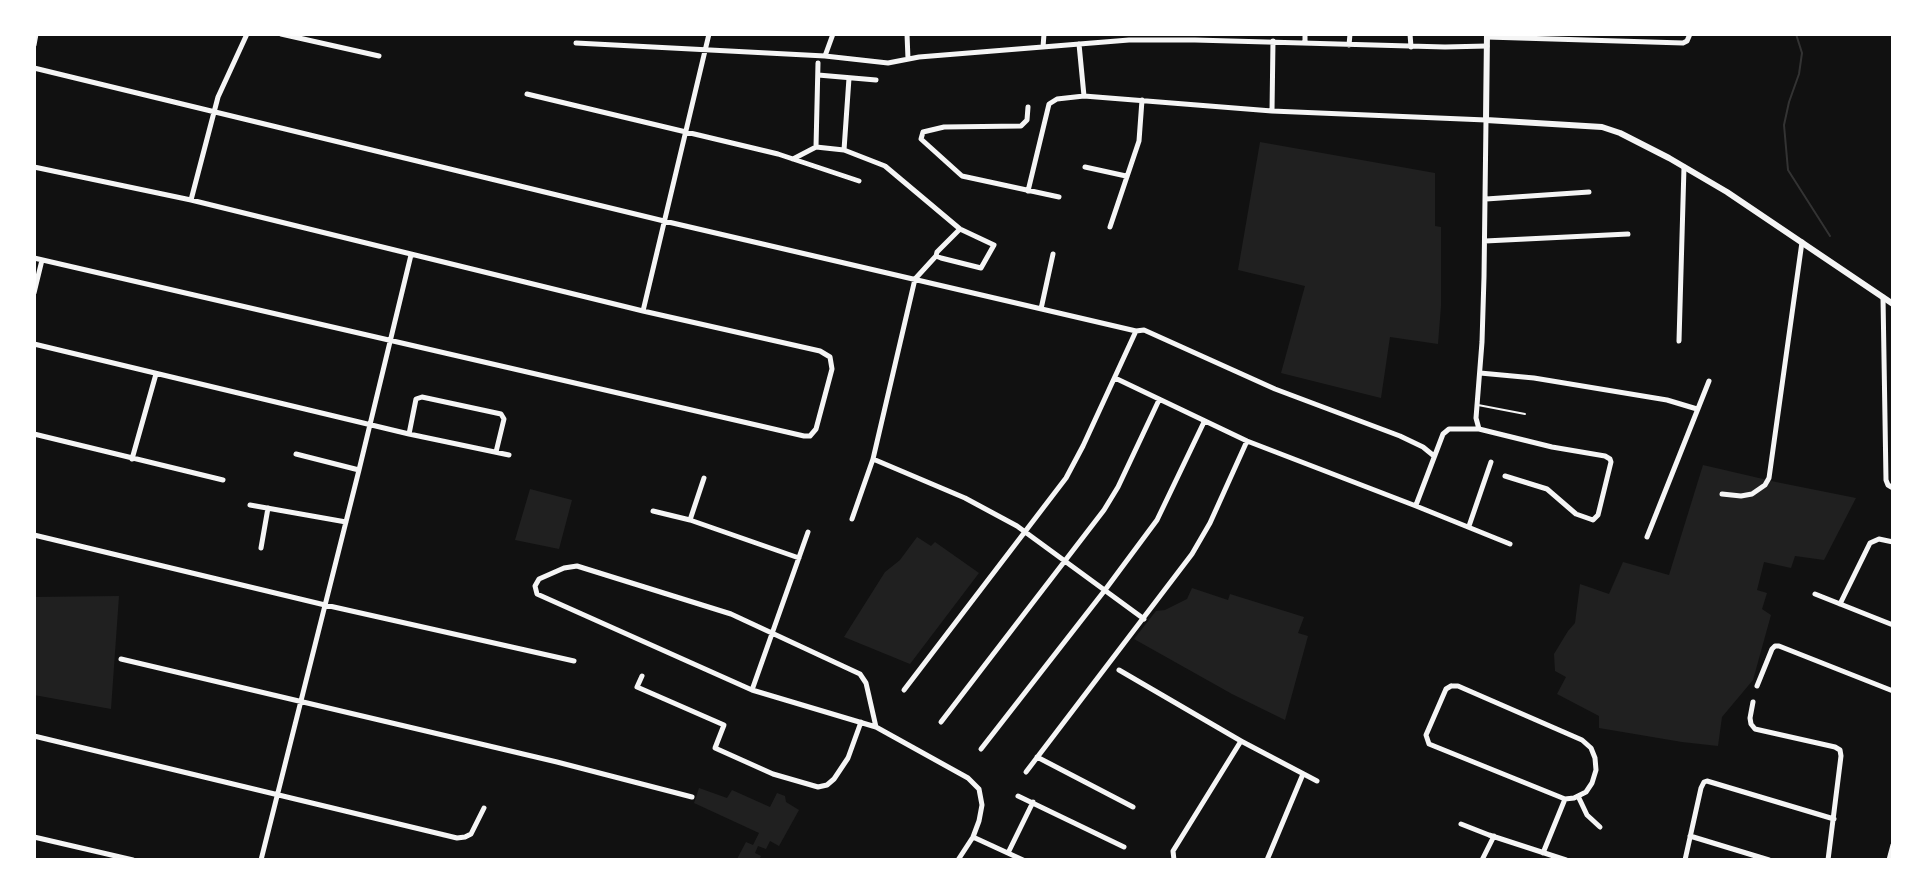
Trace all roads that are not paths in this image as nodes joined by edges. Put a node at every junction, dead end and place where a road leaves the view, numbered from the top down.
1 (36, 34) edge
2 (247, 34) edge
3 (281, 34) edge
4 (709, 34) edge
5 (833, 34) edge
6 (907, 34) edge
7 (1044, 34) edge
8 (1305, 34) edge
9 (1350, 34) edge
10 (1410, 34) edge
11 (1690, 34) edge
12 (1487, 36) edge
13 (1510, 36) edge
14 (1129, 37) edge
15 (1166, 37) edge
16 (1215, 37) edge
17 (1260, 38) edge
18 (1273, 41) junction
19 (576, 43) dead end
20 (1305, 43) junction
21 (1079, 44) junction
22 (34, 45) edge
23 (1349, 45) junction
24 (1487, 46) junction
25 (1043, 47) junction
26 (1411, 47) junction
27 (705, 49) junction
28 (379, 56) dead end
29 (825, 56) junction
30 (908, 59) junction
31 (818, 63) dead end
32 (34, 68) edge
33 (817, 75) junction
34 (849, 78) junction
35 (876, 80) dead end
36 (527, 94) dead end
37 (1084, 96) junction
38 (1142, 100) junction
39 (1028, 107) dead end
40 (1272, 111) junction
41 (213, 113) junction
42 (1486, 120) junction
43 (686, 131) junction
44 (816, 147) junction
45 (844, 150) junction
46 (793, 159) junction
47 (1684, 166) junction
48 (34, 167) edge
49 (1085, 167) dead end
50 (1126, 176) junction
51 (859, 181) dead end
52 (1028, 191) junction
53 (1589, 192) dead end
54 (1059, 197) dead end
55 (1486, 199) junction
56 (191, 200) junction
57 (664, 221) junction
58 (1110, 227) dead end
59 (960, 229) junction
60 (1628, 234) dead end
61 (1485, 241) junction
62 (1802, 242) junction
63 (1053, 254) dead end
64 (411, 255) junction
65 (936, 256) junction
66 (34, 258) edge
67 (42, 260) junction
68 (915, 279) junction
69 (34, 293) edge
70 (1883, 297) junction
71 (1893, 304) edge
72 (1041, 309) junction
73 (643, 311) junction
74 (1136, 331) junction
75 (391, 340) junction
76 (1679, 341) dead end
77 (34, 344) edge
78 (1480, 373) junction
79 (156, 374) junction
80 (1115, 378) junction
81 (1709, 381) dead end
82 (1885, 393) junction
83 (1893, 395) edge
84 (1159, 400) junction
85 (1477, 405) junction
86 (1697, 409) junction
87 (1525, 414) dead end
88 (1204, 422) junction
89 (370, 424) junction
90 (1479, 429) junction
91 (34, 434) edge
92 (409, 434) junction
93 (1247, 441) junction
94 (1890, 441) edge
95 (496, 452) junction
96 (296, 454) dead end
97 (509, 455) dead end
98 (1434, 456) junction
99 (132, 459) junction
100 (873, 459) junction
101 (1491, 462) dead end
102 (359, 470) junction
103 (1505, 476) dead end
104 (704, 478) dead end
105 (223, 480) dead end
106 (1891, 486) edge
107 (1722, 494) dead end
108 (250, 505) dead end
109 (1416, 506) junction
110 (268, 508) junction
111 (653, 511) dead end
112 (852, 519) dead end
113 (690, 520) junction
114 (346, 522) junction
115 (1469, 526) junction
116 (808, 532) dead end
117 (1026, 532) junction
118 (34, 535) edge
119 (1647, 537) dead end
120 (1893, 542) edge
121 (1510, 544) dead end
122 (261, 548) dead end
123 (799, 558) junction
124 (1065, 560) junction
125 (1105, 590) junction
126 (1815, 594) dead end
127 (1840, 604) junction
128 (325, 605) junction
129 (1144, 619) junction
130 (1893, 625) edge
131 (771, 634) junction
132 (121, 659) dead end
133 (574, 661) dead end
134 (1119, 670) dead end
135 (642, 676) dead end
136 (1757, 686) dead end
137 (752, 690) junction
138 (904, 690) dead end
139 (1893, 691) edge
140 (300, 702) junction
141 (1753, 702) dead end
142 (861, 722) junction
143 (941, 722) dead end
144 (876, 727) junction
145 (34, 736) edge
146 (1241, 741) junction
147 (981, 749) dead end
148 (1037, 757) junction
149 (1026, 772) dead end
150 (1303, 774) junction
151 (1317, 781) dead end
152 (276, 795) junction
153 (1018, 796) dead end
154 (1578, 796) junction
155 (692, 797) dead end
156 (1565, 799) junction
157 (1033, 802) junction
158 (1133, 807) dead end
159 (484, 808) dead end
160 (1834, 819) junction
161 (1461, 824) dead end
162 (1600, 827) dead end
163 (1494, 836) junction
164 (1690, 836) junction
165 (34, 837) edge
166 (973, 837) junction
167 (1893, 845) edge
168 (1124, 847) dead end
169 (1008, 853) junction
170 (1543, 853) junction
171 (133, 860) edge
172 (261, 860) edge
173 (958, 860) edge
174 (1023, 860) edge
175 (1174, 860) edge
176 (1267, 860) edge
177 (1482, 860) edge
178 (1566, 860) edge
179 (1685, 860) edge
180 (1769, 860) edge
181 (1828, 860) edge
182 (1889, 860) edge

1 - 22 street
2 - 41 street
3 - 28 street
4 - 27 street
5 - 29 street
6 - 30 street
7 - 25 street
8 - 20 street
9 - 23 street
10 - 26 street
11 - 13 street
12 - 13 street
12 - 24 main road
14 - 15 street
14 - 21 street
15 - 16 street
16 - 17 street
17 - 18 street
18 - 20 street
18 - 40 street
19 - 27 street
20 - 23 street
21 - 25 street
21 - 37 street
23 - 26 street
24 - 26 street
24 - 42 main road
25 - 30 street
27 - 29 street
27 - 43 street
29 - 30 street
31 - 33 street
32 - 41 street
33 - 34 street
33 - 44 street
34 - 35 street
34 - 45 street
36 - 43 street
37 - 38 street
37 - 52 street
38 - 40 street
38 - 50 street
39 - 52 street
40 - 42 street
41 - 56 street
41 - 57 street
42 - 47 main road
42 - 55 street
43 - 46 street
43 - 57 street
44 - 45 street
44 - 46 street
45 - 59 street
46 - 51 street
47 - 62 main road
47 - 76 street
48 - 56 street
49 - 50 street
50 - 58 street
52 - 54 street
53 - 55 street
55 - 61 street
56 - 64 street
57 - 68 street
57 - 73 street
59 - 65 street
59 - 65 street
60 - 61 street
61 - 78 street
62 - 70 main road
62 - 107 street
63 - 72 street
64 - 73 street
64 - 75 street
65 - 68 street
66 - 67 street
67 - 69 street
67 - 75 street
68 - 72 street
68 - 100 street
70 - 71 main road
70 - 82 street
72 - 74 street
73 - 75 street
74 - 80 street
74 - 98 street
75 - 89 street
77 - 79 street
78 - 85 street
78 - 86 street
79 - 89 street
79 - 99 street
80 - 84 street
80 - 117 street
81 - 86 street
82 - 83 street
82 - 94 street
84 - 88 street
84 - 124 street
85 - 87 lane
85 - 90 street
86 - 119 street
88 - 93 street
88 - 125 street
89 - 92 street
89 - 102 street
90 - 98 street
90 - 103 street
91 - 99 street
92 - 95 street
92 - 95 street
93 - 109 street
93 - 129 street
94 - 106 street
95 - 97 street
96 - 102 street
98 - 109 street
99 - 105 street
100 - 112 street
100 - 117 street
101 - 115 street
102 - 114 street
104 - 113 street
108 - 110 street
109 - 115 street
110 - 114 street
110 - 122 street
111 - 113 street
113 - 123 street
114 - 128 street
115 - 121 street
116 - 123 street
117 - 124 street
117 - 138 street
118 - 128 street
120 - 127 street
123 - 131 street
124 - 125 street
124 - 143 street
125 - 129 street
125 - 147 street
126 - 127 street
127 - 130 street
128 - 133 street
128 - 140 street
129 - 148 street
131 - 137 street
131 - 137 street
131 - 144 street
132 - 140 street
134 - 146 street
135 - 142 street
136 - 139 street
137 - 142 street
140 - 152 street
140 - 155 street
141 - 160 street
142 - 144 street
144 - 166 street
145 - 152 street
146 - 150 street
146 - 175 street
148 - 149 street
148 - 158 street
150 - 151 street
150 - 176 street
152 - 159 street
152 - 172 street
153 - 157 street
154 - 156 street
154 - 156 street
154 - 162 street
156 - 170 street
157 - 168 street
157 - 169 street
160 - 164 street
160 - 181 street
161 - 163 street
163 - 170 street
163 - 177 street
164 - 179 street
164 - 180 street
165 - 171 street
166 - 169 street
166 - 173 street
167 - 182 street
169 - 174 street
170 - 178 street

